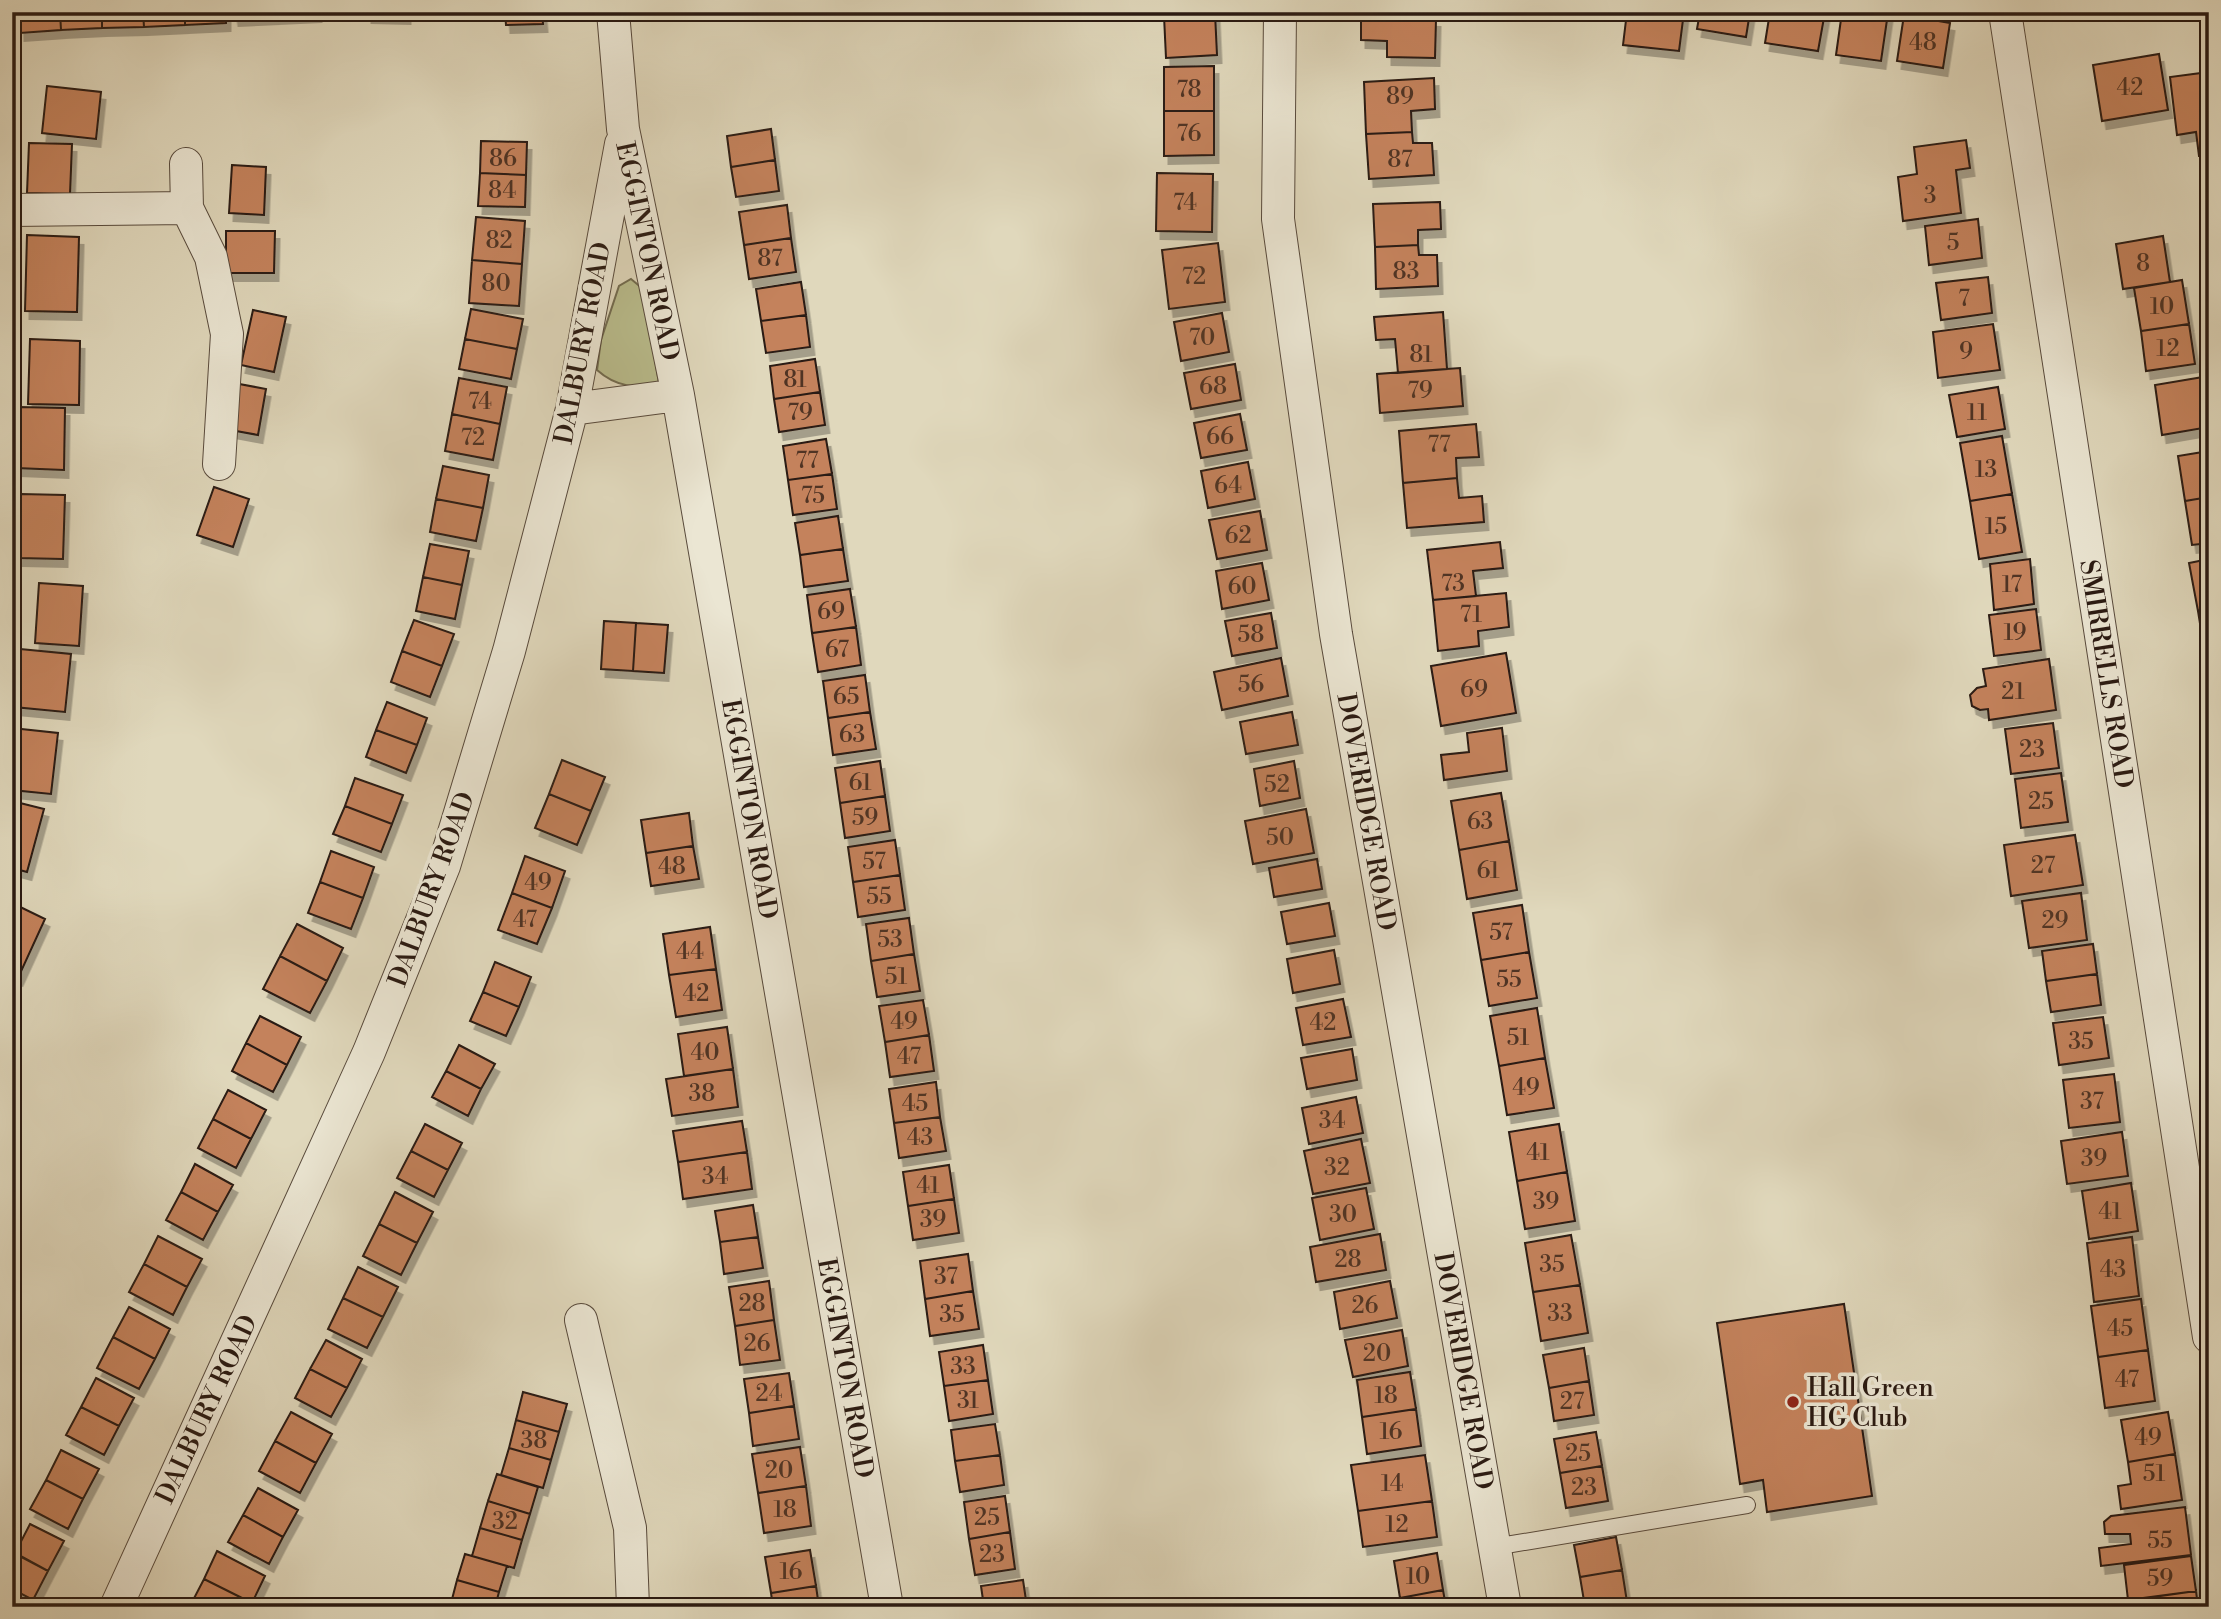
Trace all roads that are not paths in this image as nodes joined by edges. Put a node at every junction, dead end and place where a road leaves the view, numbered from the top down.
1 (613, 12) edge
2 (1280, 12) edge
3 (2005, 12) edge
4 (623, 129) junction
5 (186, 164) dead end
6 (187, 208) junction
7 (12, 210) edge
8 (678, 395) junction
9 (572, 409) junction
10 (219, 464) dead end
11 (581, 1320) dead end
12 (2209, 1337) edge
13 (1747, 1504) dead end
14 (1494, 1547) junction
15 (116, 1607) edge
16 (633, 1607) edge
17 (887, 1607) edge
18 (1504, 1607) edge

1 - 4 street, EGGINTON ROAD
2 - 14 street, DOVERIDGE ROAD
3 - 12 street, SMIRRELLS ROAD
4 - 8 street, EGGINTON ROAD
4 - 9 street, DALBURY ROAD
5 - 6 street
6 - 7 street
6 - 10 street
8 - 9 street
8 - 17 street, EGGINTON ROAD
9 - 15 street, DALBURY ROAD
11 - 16 street
13 - 14 lane
14 - 18 street, DOVERIDGE ROAD

